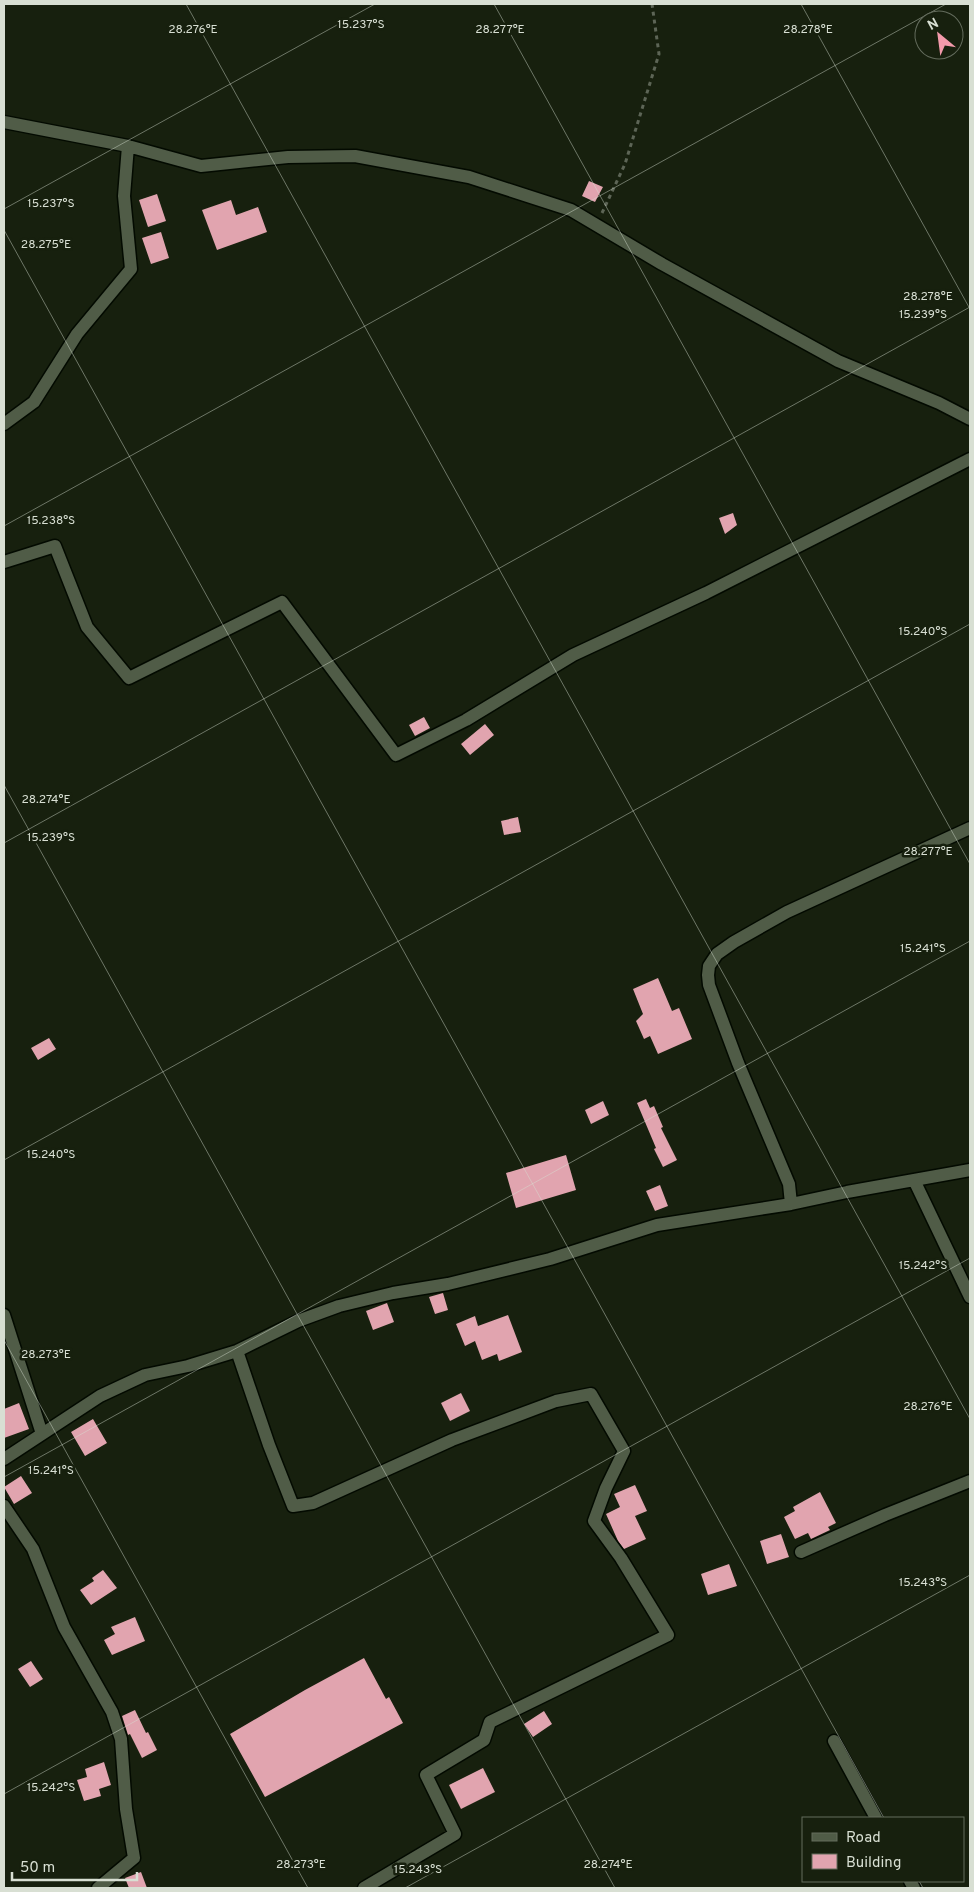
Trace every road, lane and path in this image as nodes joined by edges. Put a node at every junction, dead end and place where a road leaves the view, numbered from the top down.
1 (652, 4) edge
2 (4, 122) edge
3 (128, 146) junction
4 (597, 225) junction
5 (970, 419) edge
6 (4, 424) edge
7 (970, 459) edge
8 (4, 562) edge
9 (970, 828) edge
10 (970, 1170) edge
11 (914, 1180) junction
12 (791, 1204) junction
13 (970, 1297) edge
14 (4, 1315) edge
15 (237, 1351) junction
16 (42, 1434) junction
17 (4, 1459) edge
18 (970, 1481) edge
19 (4, 1506) edge
20 (801, 1552) dead end
21 (834, 1741) dead end
22 (875, 1817) edge
23 (98, 1888) edge
24 (364, 1888) edge

1 - 4 path
2 - 3 street
3 - 4 street
3 - 6 street
4 - 5 street
7 - 8 street
9 - 12 street
10 - 11 street
11 - 12 street
11 - 13 street
12 - 15 street
14 - 16 street
15 - 16 street
15 - 24 street
16 - 17 street
18 - 20 street
19 - 23 street
21 - 22 street

